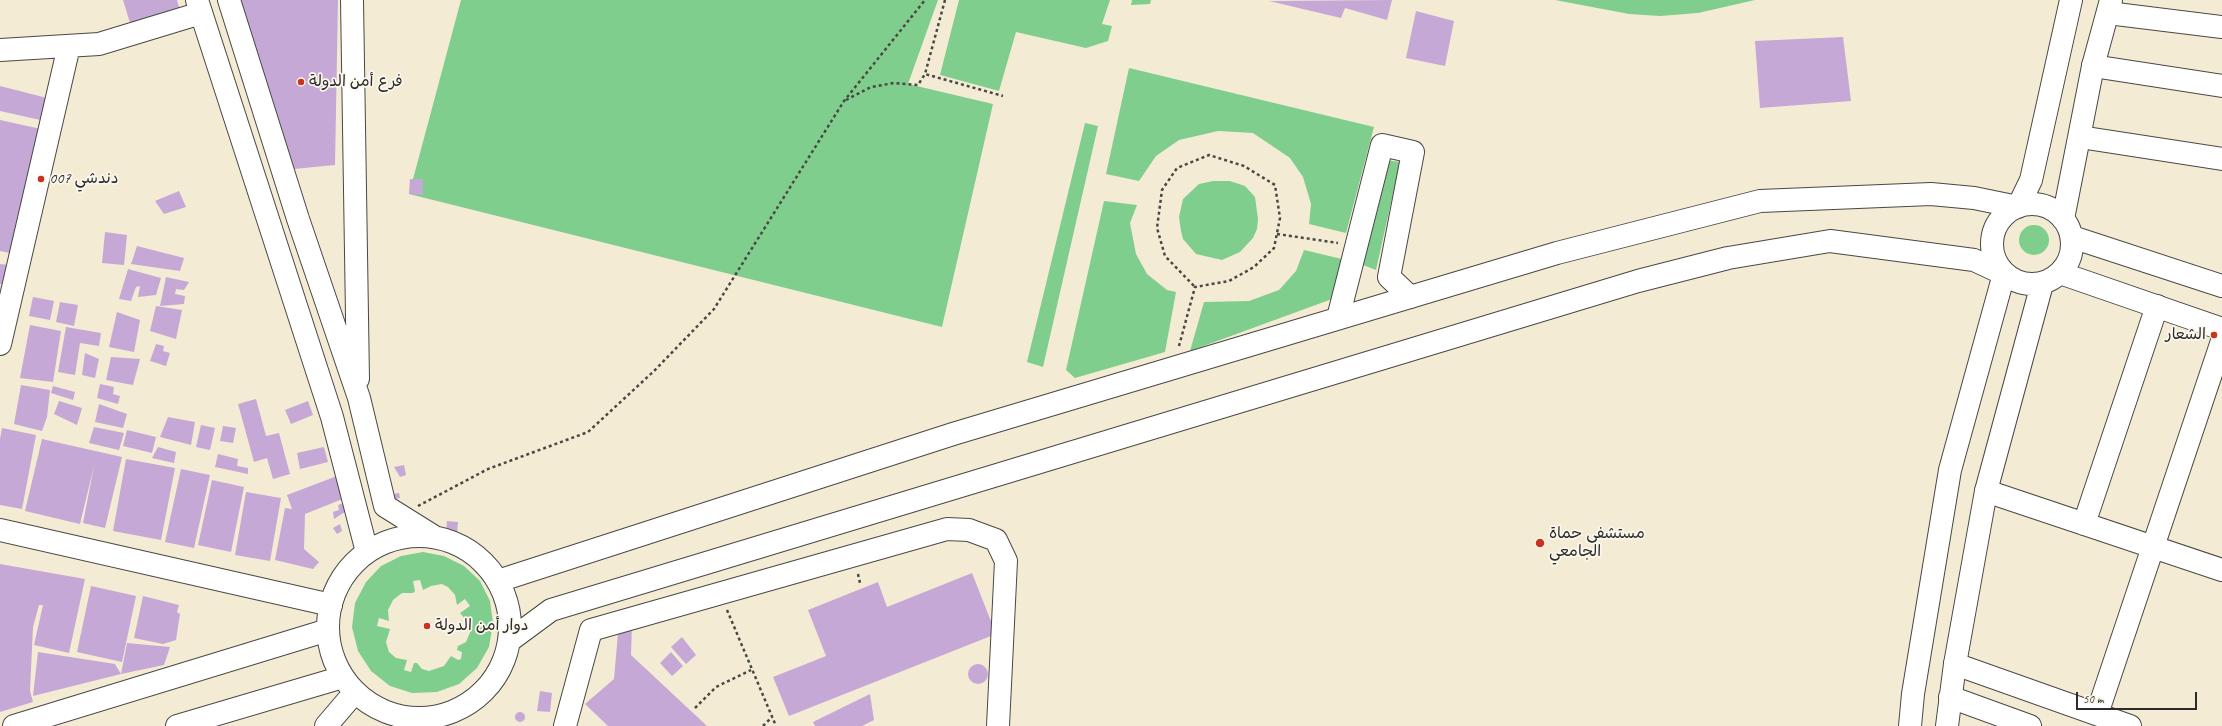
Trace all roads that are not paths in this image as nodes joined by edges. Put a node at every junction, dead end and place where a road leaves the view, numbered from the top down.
1 (229, 0) edge
2 (352, 0) edge
3 (2071, 0) edge
4 (199, 6) edge
5 (2110, 7) edge
6 (2222, 27) edge
7 (69, 46) junction
8 (0, 50) edge
9 (2093, 66) junction
10 (2222, 86) edge
11 (2080, 137) junction
12 (2222, 159) edge
13 (2018, 207) junction
14 (2068, 228) junction
15 (2060, 273) junction
16 (2004, 274) junction
17 (2042, 284) junction
18 (2222, 286) edge
19 (1410, 297) junction
20 (2157, 306) junction
21 (1338, 318) junction
22 (2222, 329) edge
23 (2222, 341) edge
24 (0, 344) edge
25 (358, 398) junction
26 (1986, 491) junction
27 (2084, 524) junction
28 (0, 530) edge
29 (433, 536) junction
30 (2153, 547) junction
31 (367, 552) junction
32 (2222, 570) edge
33 (498, 581) junction
34 (331, 605) junction
35 (328, 630) junction
36 (509, 641) junction
37 (1955, 664) junction
38 (349, 685) junction
39 (1950, 697) junction
40 (466, 705) junction
41 (2097, 714) junction
42 (394, 720) edge
43 (14, 726) edge
44 (177, 726) edge
45 (326, 726) edge
46 (460, 726) edge
47 (565, 726) edge
48 (998, 726) edge
49 (1910, 726) edge
50 (1947, 726) edge
51 (2030, 726) edge
52 (2130, 726) edge

1 - 25 main road
2 - 25 main road
3 - 13 main road
4 - 7 main road
4 - 31 main road
5 - 6 main road
5 - 9 main road
7 - 8 main road
7 - 24 main road
9 - 10 main road
9 - 11 main road
11 - 12 main road
11 - 14 main road
13 - 14 main road
13 - 16 main road
13 - 19 main road
14 - 15 main road
14 - 18 main road
15 - 17 main road
15 - 20 main road
16 - 17 main road
16 - 36 main road
16 - 49 main road
17 - 26 main road
19 - 21 main road
19 - 21 main road
20 - 22 main road
20 - 27 main road
21 - 33 main road
23 - 30 main road
25 - 29 main road
26 - 27 main road
26 - 37 main road
27 - 30 main road
28 - 34 main road
29 - 31 main road
29 - 33 main road
30 - 32 main road
30 - 41 main road
31 - 34 main road
33 - 36 main road
34 - 35 main road
35 - 38 main road
35 - 43 main road
36 - 40 main road
37 - 39 main road
37 - 41 main road
38 - 42 main road
38 - 44 main road
38 - 45 main road
39 - 50 main road
39 - 51 main road
40 - 42 main road
40 - 46 main road
41 - 52 main road
47 - 48 main road

